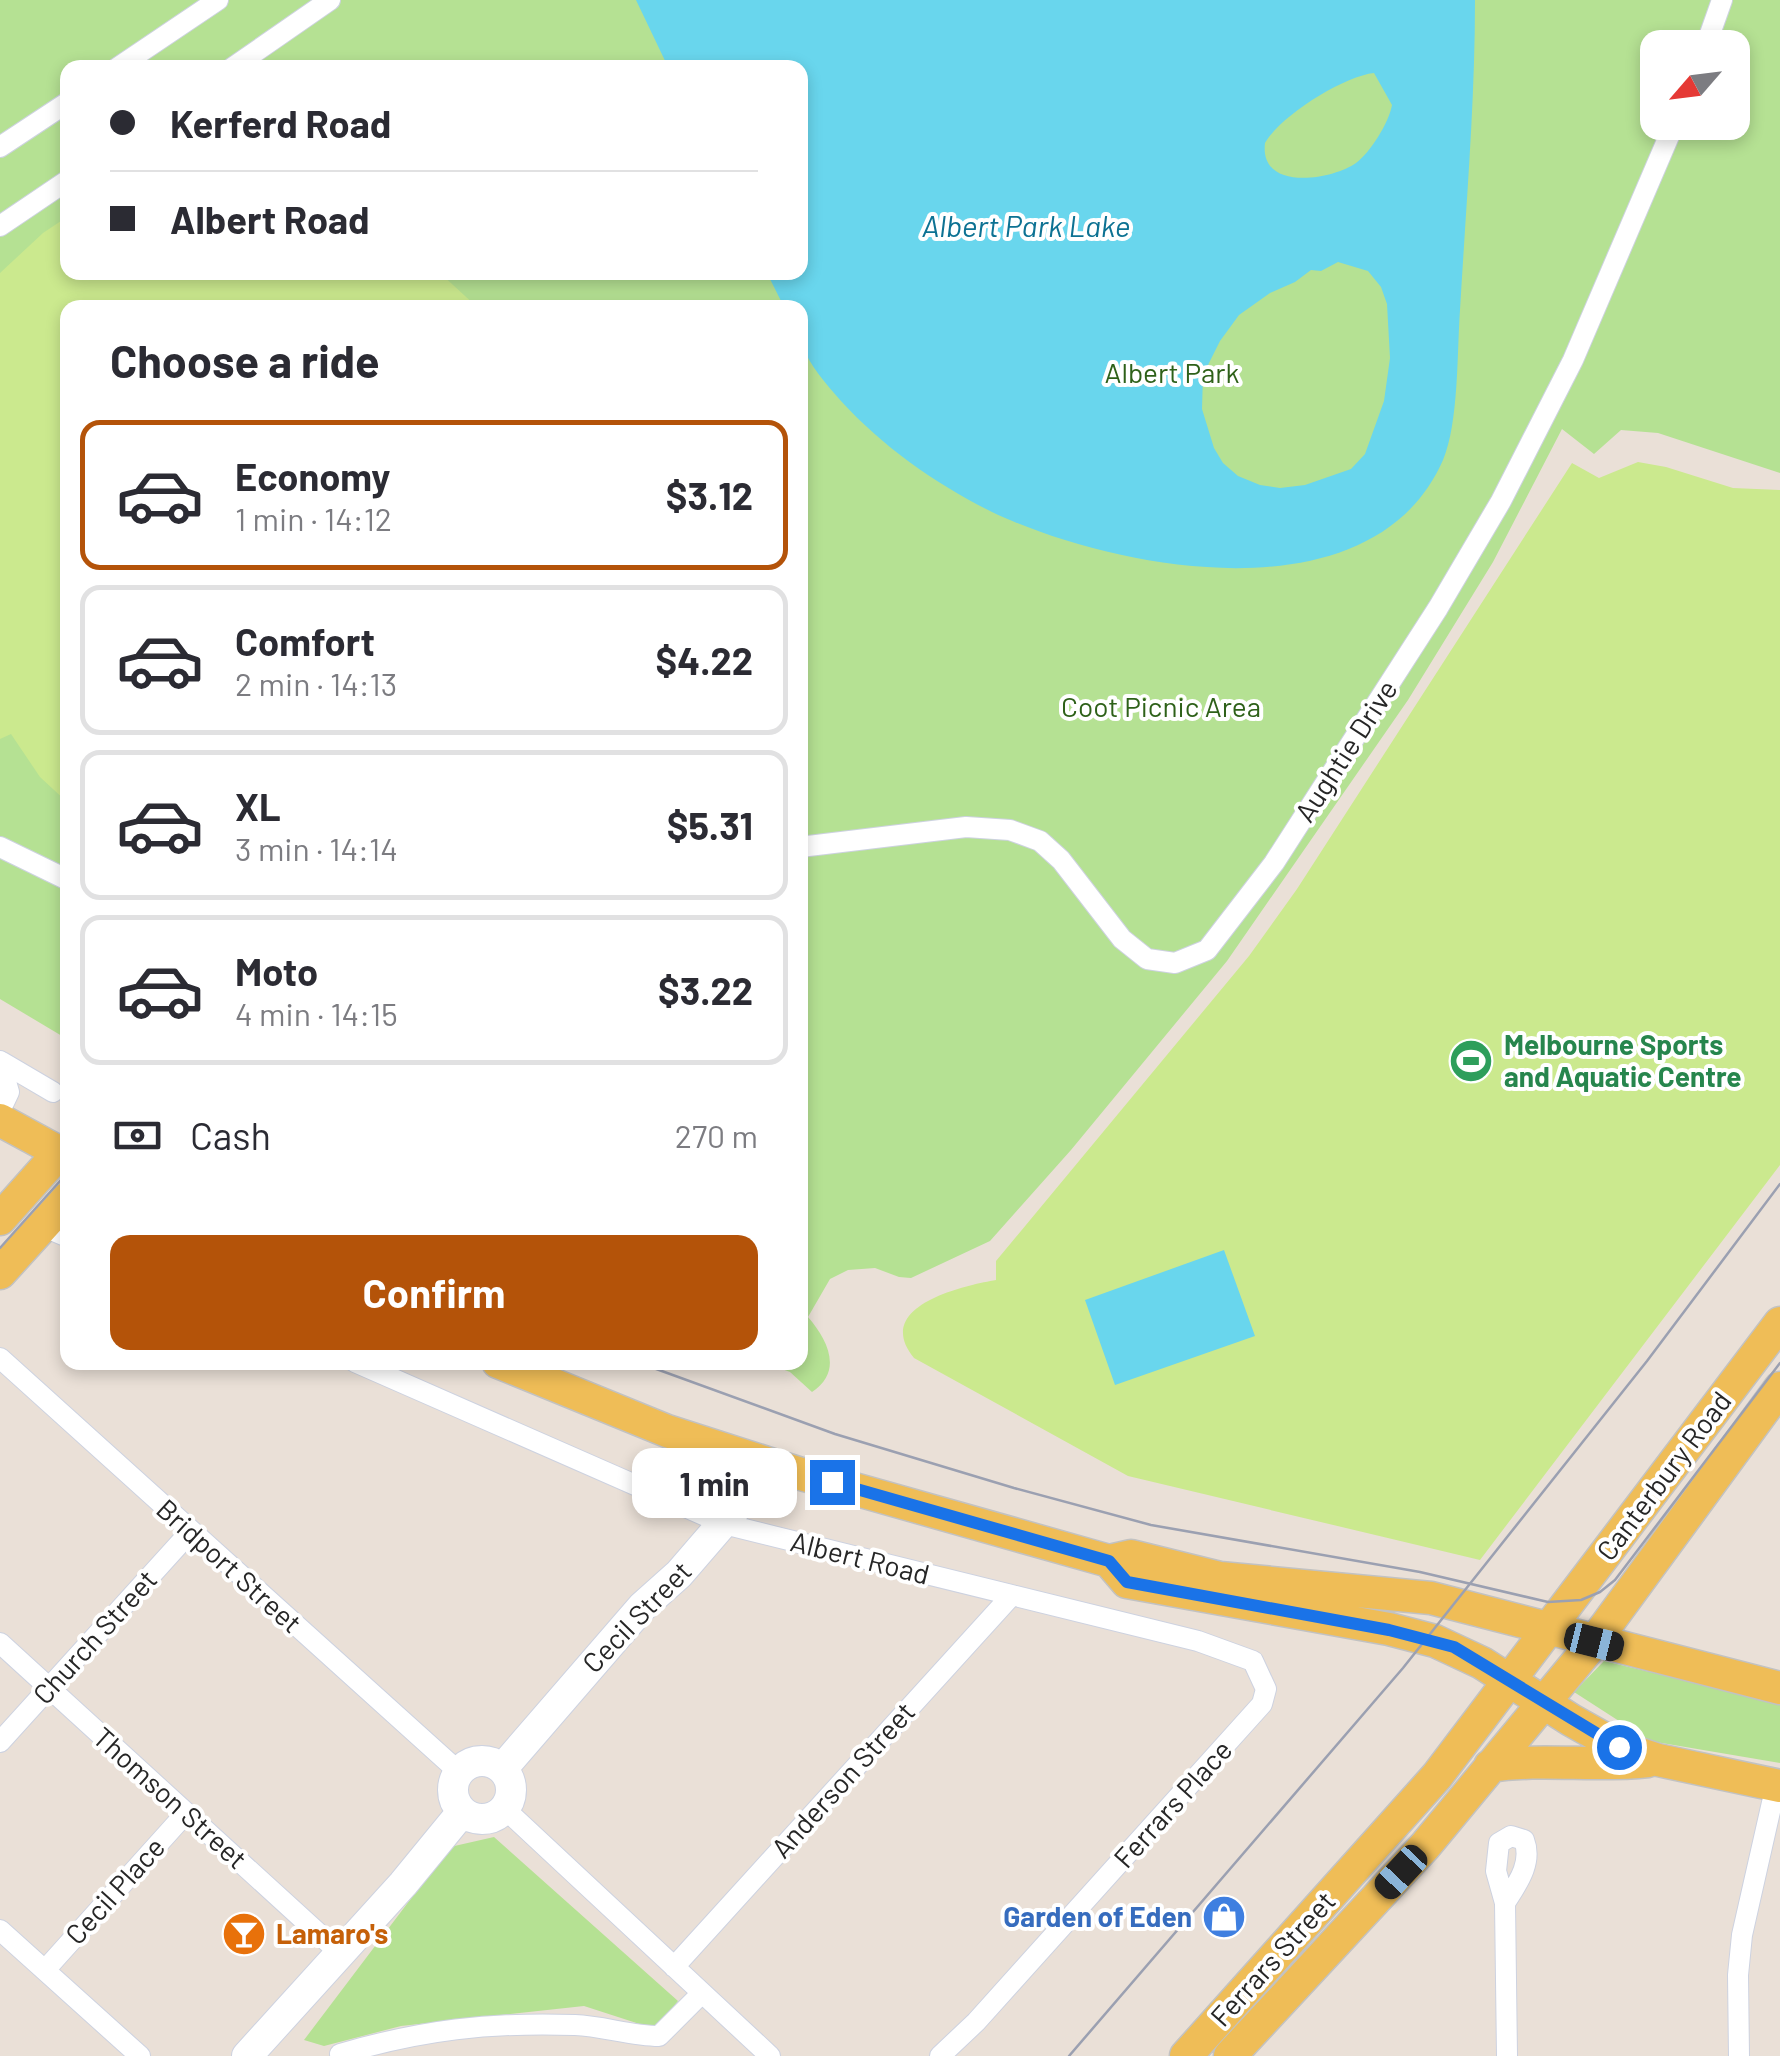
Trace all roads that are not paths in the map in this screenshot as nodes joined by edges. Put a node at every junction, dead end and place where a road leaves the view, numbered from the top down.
1 (218, 0) edge
2 (330, 0) edge
3 (1722, 0) edge
4 (1711, 30) edge
5 (130, 60) edge
6 (244, 60) edge
7 (60, 107) edge
8 (1667, 140) edge
9 (0, 148) edge
10 (60, 185) edge
11 (0, 226) edge
12 (808, 846) edge
13 (0, 847) edge
14 (60, 876) edge
15 (1, 1062) edge
16 (52, 1092) dead end
17 (0, 1112) edge
18 (0, 1120) edge
19 (60, 1150) edge
20 (60, 1157) edge
21 (0, 1219) edge
22 (55, 1232) edge
23 (0, 1274) edge
24 (1780, 1324) edge
25 (0, 1358) edge
26 (373, 1370) edge
27 (517, 1370) edge
28 (1780, 1388) edge
29 (774, 1465) junction
30 (724, 1524) junction
31 (191, 1531) junction
32 (1109, 1561) junction
33 (1012, 1594) junction
34 (1546, 1628) junction
35 (1594, 1642) junction
36 (0, 1643) edge
37 (1261, 1675) joint
38 (1509, 1679) junction
39 (50, 1688) junction
40 (1780, 1688) edge
41 (1544, 1700) junction
42 (0, 1742) edge
43 (1658, 1760) junction
44 (1490, 1766) junction
45 (502, 1769) junction
46 (459, 1772) junction
47 (1778, 1786) edge
48 (505, 1808) junction
49 (462, 1812) junction
50 (186, 1813) junction
51 (1505, 1904) dead end
52 (0, 1930) edge
53 (340, 1953) junction
54 (674, 1967) junction
55 (45, 1970) junction
56 (702, 1993) junction
57 (1190, 2052) edge
58 (340, 2054) edge
59 (1232, 2054) edge
60 (140, 2056) edge
61 (247, 2056) edge
62 (770, 2056) edge
63 (940, 2056) edge
64 (1507, 2056) edge
65 (1739, 2056) edge

1 - 5 street
2 - 6 street
3 - 4 street
7 - 9 street
8 - 12 street, Aughtie Drive
10 - 11 street
13 - 14 street
15 - 16 street
15 - 17 street
18 - 19 main road
20 - 21 main road
22 - 23 main road
24 - 34 main road, Canterbury Road
25 - 31 street, Bridport Street
26 - 30 street, Albert Road
27 - 29 main road
28 - 35 main road, Canterbury Road
29 - 30 street, Cecil Street
29 - 32 main road
30 - 33 street, Albert Road
30 - 45 street, Cecil Street
31 - 39 street, Church Street
31 - 46 street, Bridport Street
32 - 34 main road
32 - 38 main road
33 - 37 street, Albert Road
33 - 54 street, Anderson Street
34 - 35 main road
34 - 38 main road, Ferrars Street
35 - 40 main road
35 - 41 main road, Ferrars Street
36 - 39 street, Thomson Street
37 - 63 street, Ferrars Place
38 - 41 main road
38 - 57 main road, Ferrars Street
39 - 42 street, Church Street
39 - 50 street, Thomson Street
41 - 43 main road
41 - 44 main road, Ferrars Street
43 - 44 main road
43 - 47 main road
44 - 59 main road, Ferrars Street
45 - 46 street
45 - 48 street
46 - 49 street
47 - 65 street
48 - 49 street
48 - 54 street
49 - 53 street
50 - 53 street, Thomson Street
50 - 55 street, Cecil Place
51 - 64 street
52 - 55 street
53 - 61 street
54 - 56 street
55 - 60 street
56 - 58 street
56 - 62 street
57 - 59 main road

